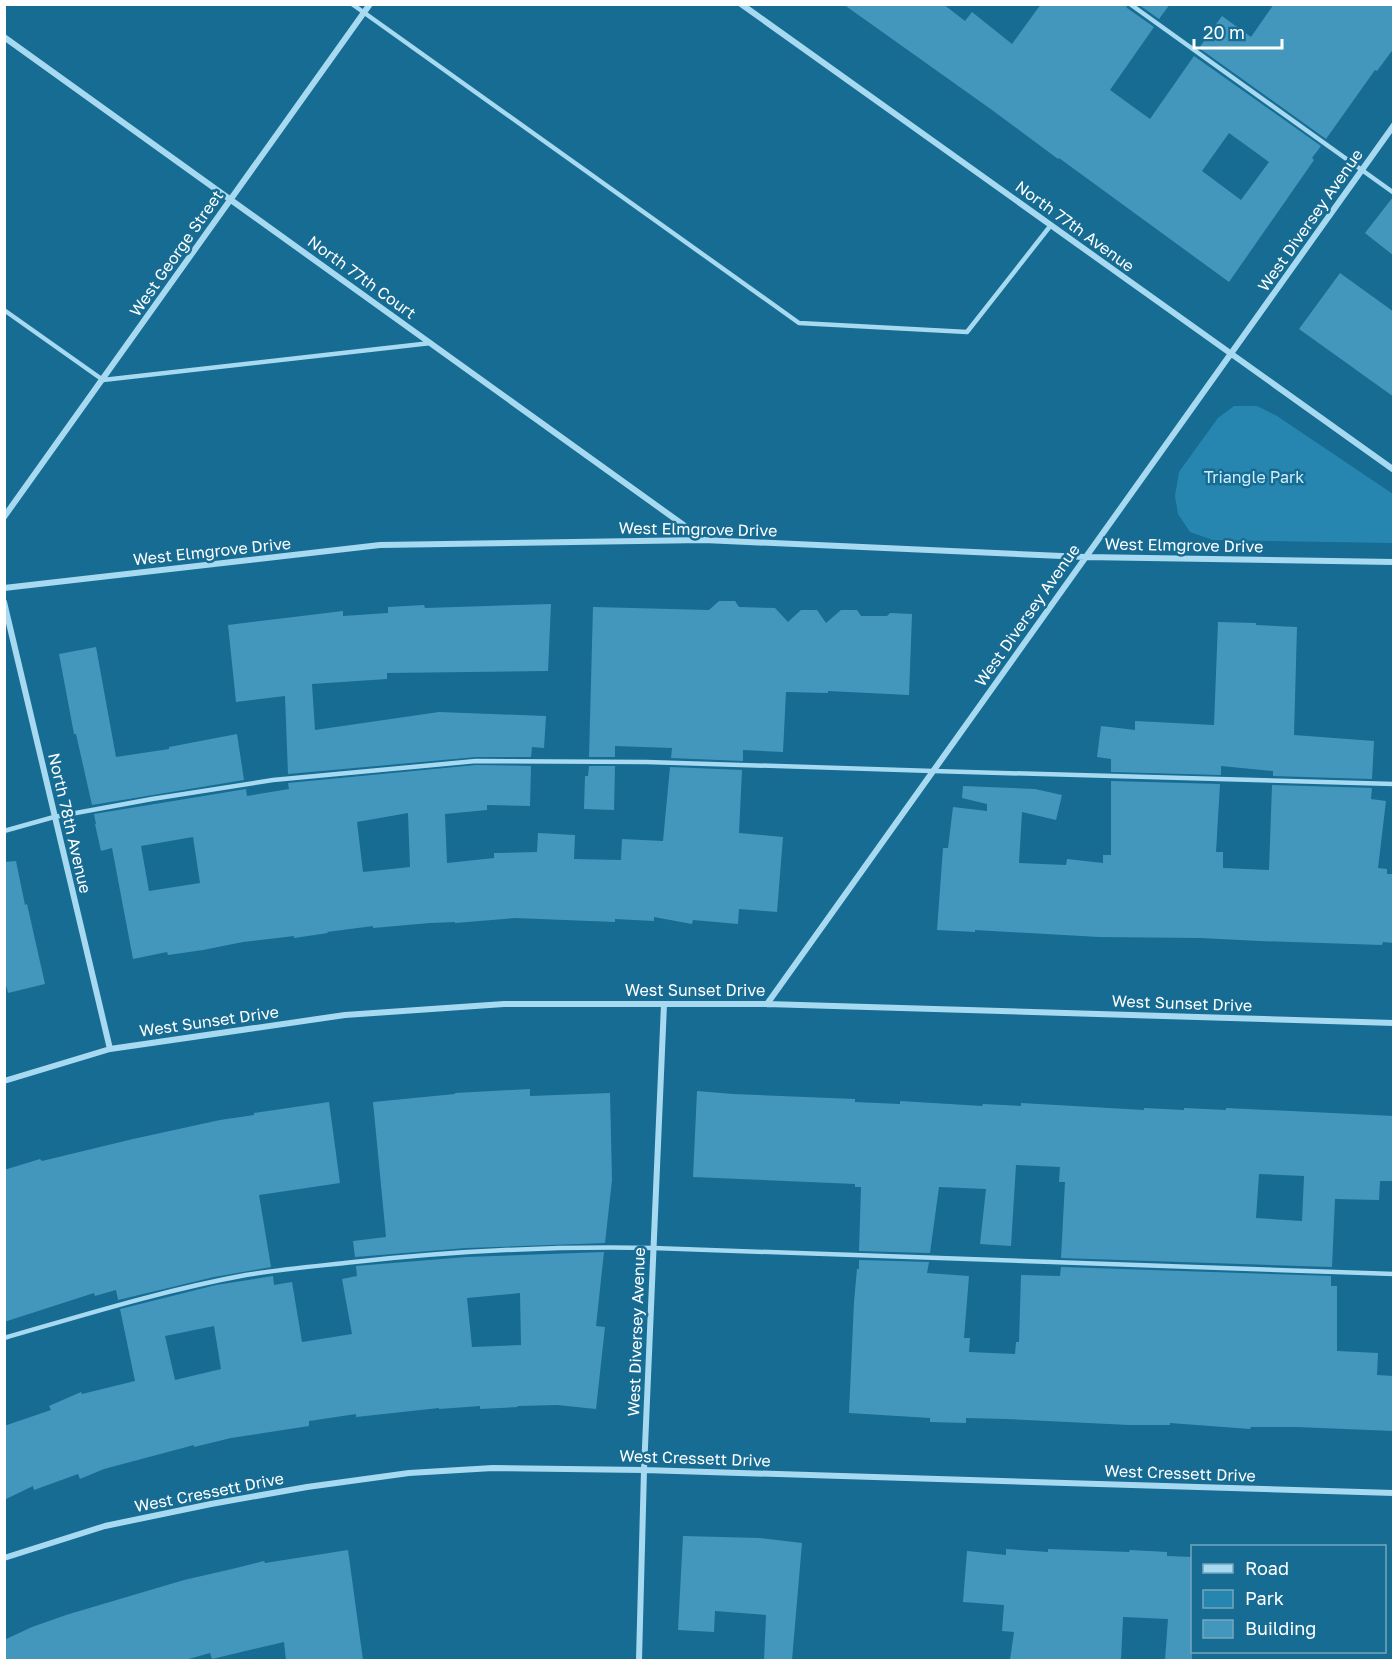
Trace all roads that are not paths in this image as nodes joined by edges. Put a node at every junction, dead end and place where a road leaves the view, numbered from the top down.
1 (352, 4) edge
2 (370, 4) edge
3 (741, 4) edge
4 (1130, 4) edge
5 (364, 13) junction
6 (4, 37) edge
7 (1394, 125) edge
8 (1362, 170) junction
9 (1394, 193) edge
10 (231, 200) junction
11 (1051, 225) junction
12 (4, 310) edge
13 (431, 343) junction
14 (1230, 354) junction
15 (103, 380) junction
16 (1394, 470) edge
17 (4, 518) edge
18 (704, 540) junction
19 (1085, 557) junction
20 (1394, 562) edge
21 (4, 588) edge
22 (4, 602) edge
23 (933, 771) junction
24 (1394, 784) edge
25 (54, 817) junction
26 (4, 831) edge
27 (664, 1004) junction
28 (767, 1004) junction
29 (1394, 1023) edge
30 (110, 1049) junction
31 (4, 1081) edge
32 (653, 1248) junction
33 (1394, 1274) edge
34 (4, 1338) edge
35 (644, 1470) junction
36 (1394, 1493) edge
37 (4, 1558) edge
38 (639, 1660) edge

1 - 5 lane
2 - 5 street, West George Street
3 - 11 street, North 77th Avenue
4 - 8 lane
5 - 10 street, West George Street
5 - 11 lane
6 - 10 street, North 77th Court
7 - 8 street, West Diversey Avenue
8 - 9 lane
8 - 14 street, West Diversey Avenue
10 - 13 street, North 77th Court
10 - 15 street, West George Street
11 - 14 street, North 77th Avenue
12 - 15 lane
13 - 15 lane
13 - 18 street, North 77th Court
14 - 16 street, North 77th Avenue
14 - 19 street, West Diversey Avenue
15 - 17 street, West George Street
18 - 19 street, West Elmgrove Drive
18 - 21 street, West Elmgrove Drive
19 - 20 street, West Elmgrove Drive
19 - 23 street, West Diversey Avenue
22 - 25 street, North 78th Avenue
23 - 24 lane
23 - 25 lane
23 - 28 street, West Diversey Avenue
25 - 26 lane
25 - 30 street, North 78th Avenue
27 - 28 street, West Sunset Drive
27 - 30 street, West Sunset Drive
27 - 32 street, West Diversey Avenue
28 - 29 street, West Sunset Drive
30 - 31 street, West Sunset Drive
32 - 33 lane
32 - 34 lane
32 - 35 street, West Diversey Avenue
35 - 36 street, West Cressett Drive
35 - 37 street, West Cressett Drive
35 - 38 street, West Diversey Avenue

